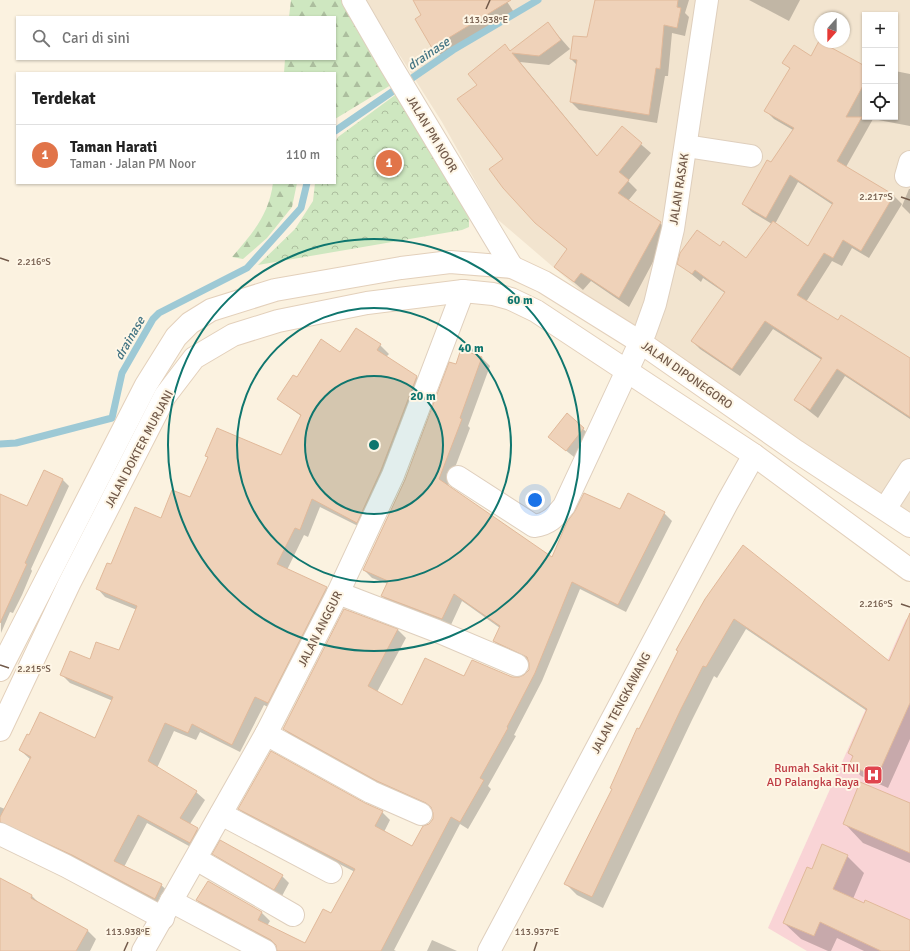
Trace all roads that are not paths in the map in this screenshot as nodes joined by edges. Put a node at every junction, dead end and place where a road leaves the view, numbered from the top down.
1 (354, 0) edge
2 (707, 0) edge
3 (686, 146) junction
4 (751, 156) dead end
5 (450, 262) joint
6 (512, 267) junction
7 (463, 291) junction
8 (640, 342) junction
9 (626, 370) junction
10 (146, 385) junction
11 (165, 396) junction
12 (754, 455) junction
13 (910, 470) edge
14 (458, 477) dead end
15 (885, 509) junction
16 (77, 518) junction
17 (910, 526) edge
18 (98, 528) junction
19 (910, 570) edge
20 (338, 593) junction
21 (5, 647) edge
22 (516, 665) dead end
23 (0, 670) edge
24 (0, 730) edge
25 (266, 734) junction
26 (221, 814) junction
27 (421, 814) dead end
28 (0, 834) edge
29 (196, 859) junction
30 (331, 872) dead end
31 (167, 910) junction
32 (293, 915) dead end
33 (148, 949) edge
34 (265, 951) edge
35 (489, 951) edge

1 - 6 street, JALAN PM NOOR
2 - 3 street, JALAN RASAK
3 - 4 street
3 - 8 street, JALAN RASAK
5 - 6 street, JALAN DIPONEGORO
5 - 10 street, JALAN DOKTER MURJANI
6 - 8 street, JALAN DIPONEGORO
7 - 9 street
7 - 11 street, JALAN DOKTER MURJANI
7 - 20 street, JALAN ANGGUR
8 - 9 street, JALAN RASAK
8 - 15 street, JALAN DIPONEGORO
9 - 12 street
9 - 14 street, JALAN RASAK
10 - 11 street
10 - 16 street, JALAN DOKTER MURJANI
11 - 18 street, JALAN DOKTER MURJANI
12 - 19 street
12 - 35 street, JALAN TENGKAWANG
13 - 15 street
15 - 17 street, JALAN DIPONEGORO
16 - 18 street
16 - 21 street, JALAN DOKTER MURJANI
18 - 24 street, JALAN DOKTER MURJANI
20 - 22 street
20 - 25 street, JALAN ANGGUR
21 - 23 street, JALAN DOKTER MURJANI
25 - 26 street, JALAN ANGGUR
25 - 27 street
26 - 29 street, JALAN ANGGUR
26 - 30 street
28 - 31 street
29 - 31 street, JALAN ANGGUR
29 - 32 street
31 - 33 street, JALAN ANGGUR
31 - 34 street

